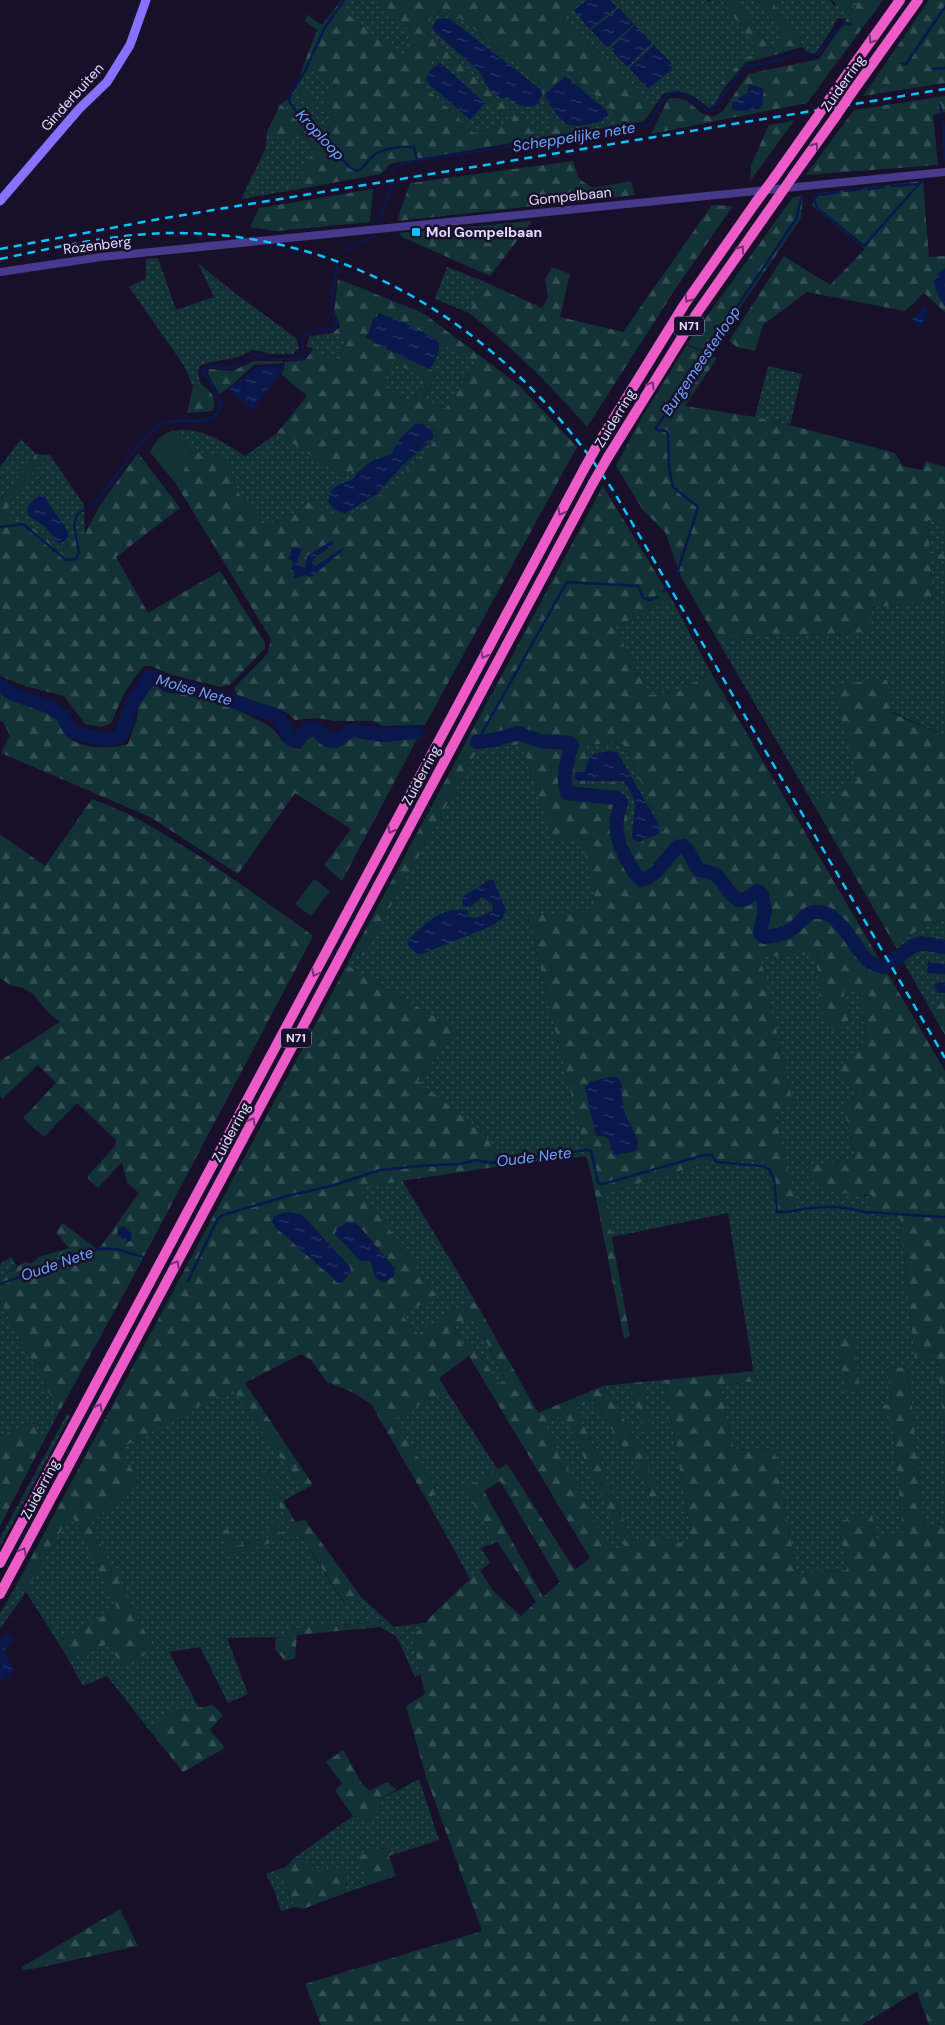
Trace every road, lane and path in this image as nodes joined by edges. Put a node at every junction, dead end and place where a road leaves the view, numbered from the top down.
1 (146, 0) edge
2 (900, 0) edge
3 (918, 0) edge
4 (945, 172) edge
5 (0, 201) edge
6 (197, 247) joint
7 (0, 272) edge
8 (0, 1563) edge
9 (0, 1594) edge

1 - 5 main road, Ginderbuiten
2 -> 8 highway, Zuiderring / N71, bridge
9 -> 3 highway, Zuiderring / N71, bridge
4 - 6 street, Gompelbaan
6 - 7 street, Rozenberg

